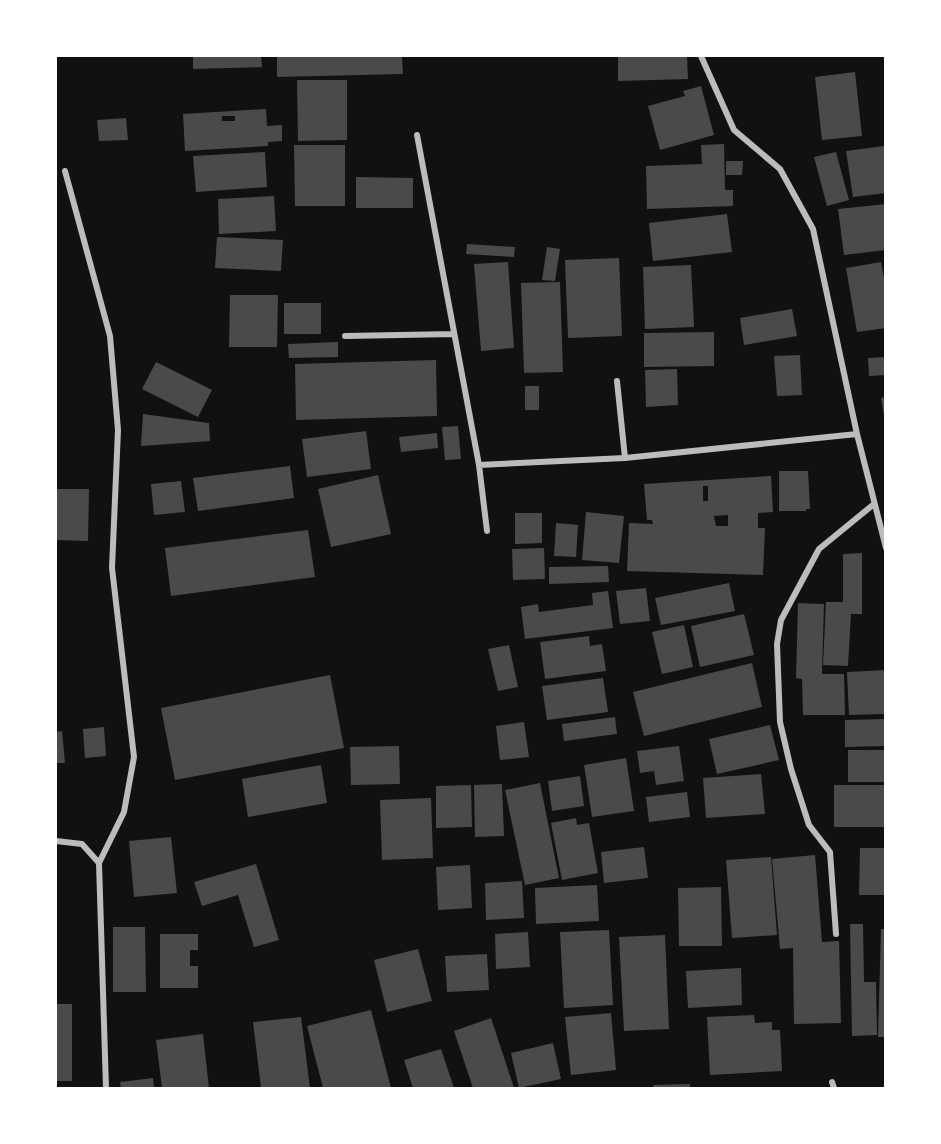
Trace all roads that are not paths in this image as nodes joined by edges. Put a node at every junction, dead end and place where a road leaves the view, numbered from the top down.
1 (700, 56) edge
2 (417, 135) dead end
3 (65, 171) dead end
4 (454, 334) junction
5 (345, 336) dead end
6 (617, 381) dead end
7 (856, 434) junction
8 (625, 459) junction
9 (479, 465) junction
10 (874, 504) junction
11 (488, 531) dead end
12 (885, 545) edge
13 (56, 841) edge
14 (99, 863) junction
15 (836, 934) dead end
16 (106, 1089) edge

1 - 7 street
2 - 4 street
3 - 14 street
4 - 5 street
4 - 9 street
6 - 8 street
7 - 8 street
7 - 10 street
8 - 9 street
9 - 11 street
10 - 12 street
10 - 15 street
13 - 14 street
14 - 16 street

